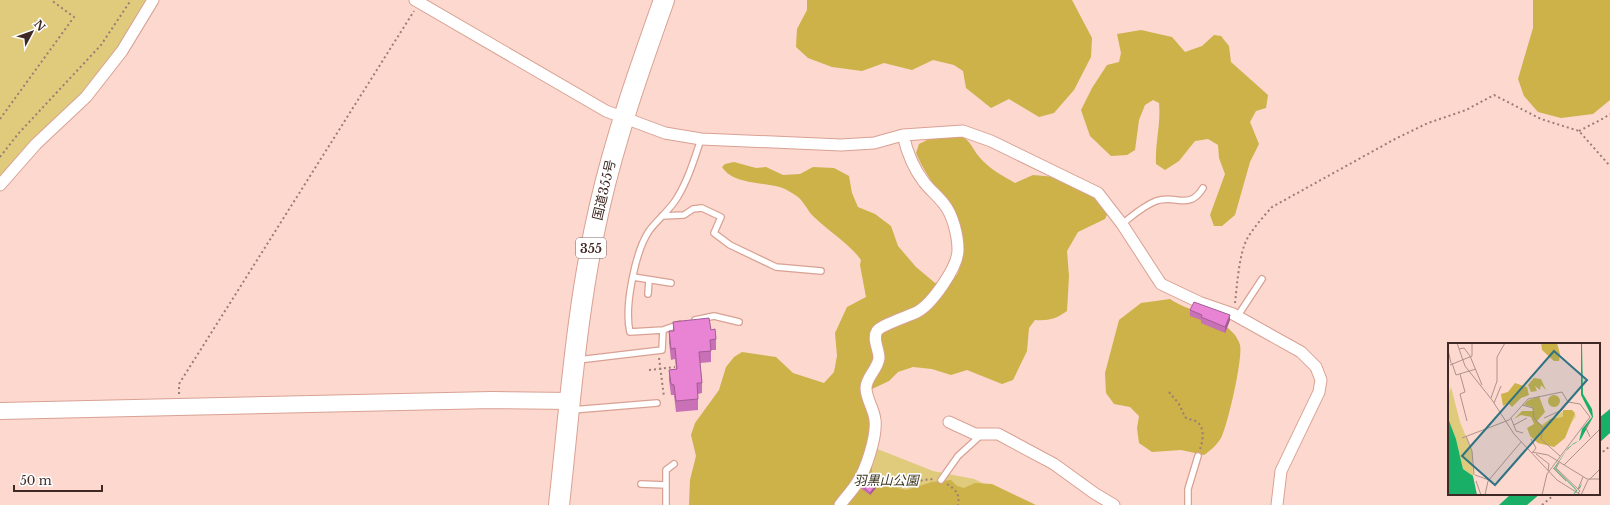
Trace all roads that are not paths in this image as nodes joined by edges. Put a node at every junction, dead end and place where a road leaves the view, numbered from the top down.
1 (153, 0) edge
2 (664, 0) edge
3 (417, 1) edge
4 (623, 118) junction
5 (903, 135) junction
6 (701, 139) junction
7 (0, 185) edge
8 (1203, 188) dead end
9 (662, 216) junction
10 (1122, 224) junction
11 (821, 271) dead end
12 (634, 277) junction
13 (1262, 279) dead end
14 (649, 280) junction
15 (670, 283) dead end
16 (648, 294) dead end
17 (1235, 316) junction
18 (739, 322) dead end
19 (663, 330) junction
20 (576, 361) junction
21 (657, 403) road end
22 (570, 406) junction
23 (0, 411) edge
24 (949, 422) dead end
25 (982, 434) junction
26 (1198, 456) road end
27 (674, 464) dead end
28 (941, 480) road end
29 (642, 484) dead end
30 (666, 485) junction
31 (559, 505) edge
32 (666, 505) edge
33 (840, 505) edge
34 (1114, 505) edge
35 (1188, 505) edge
36 (1277, 505) edge

1 - 7 street
2 - 4 highway, 国道355号 / 355
3 - 4 street
4 - 6 street
4 - 20 highway, 国道355号 / 355
5 - 6 street
5 - 10 street
5 - 33 street
6 - 9 lane
8 - 10 lane
9 - 11 lane
9 - 12 lane
10 - 17 street
12 - 14 lane
12 - 19 lane
13 - 17 lane
14 - 15 lane
14 - 16 lane
17 - 36 street
18 - 19 lane
19 - 20 lane
20 - 22 highway, 国道355号 / 355
21 - 22 lane
22 - 23 street
22 - 31 highway, 国道355号 / 355
24 - 25 street
25 - 28 lane
25 - 34 street
26 - 35 lane
27 - 30 lane
29 - 30 lane
30 - 32 lane

